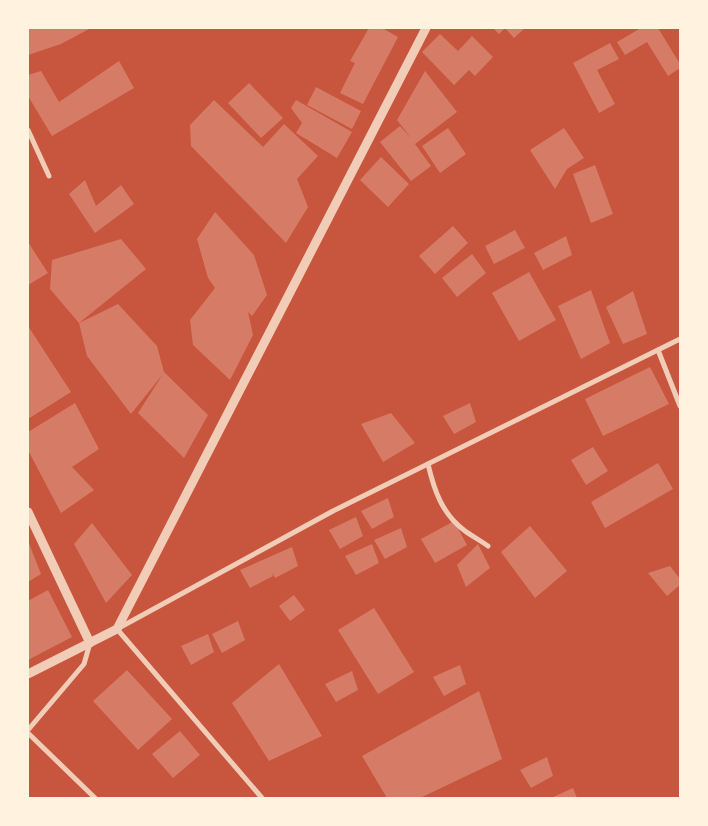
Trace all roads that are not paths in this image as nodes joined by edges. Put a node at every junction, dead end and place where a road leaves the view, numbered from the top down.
1 (426, 28) edge
2 (28, 130) edge
3 (49, 176) dead end
4 (680, 339) edge
5 (658, 350) junction
6 (680, 406) edge
7 (428, 464) junction
8 (28, 512) edge
9 (488, 546) dead end
10 (117, 629) junction
11 (90, 643) junction
12 (28, 674) edge
13 (28, 732) edge
14 (95, 798) edge
15 (262, 798) edge

1 - 10 street
2 - 3 street
4 - 5 street
5 - 6 street
5 - 7 street
7 - 9 street
7 - 10 street
8 - 11 street
10 - 11 street
10 - 15 street
11 - 12 street
11 - 13 street
13 - 14 street

